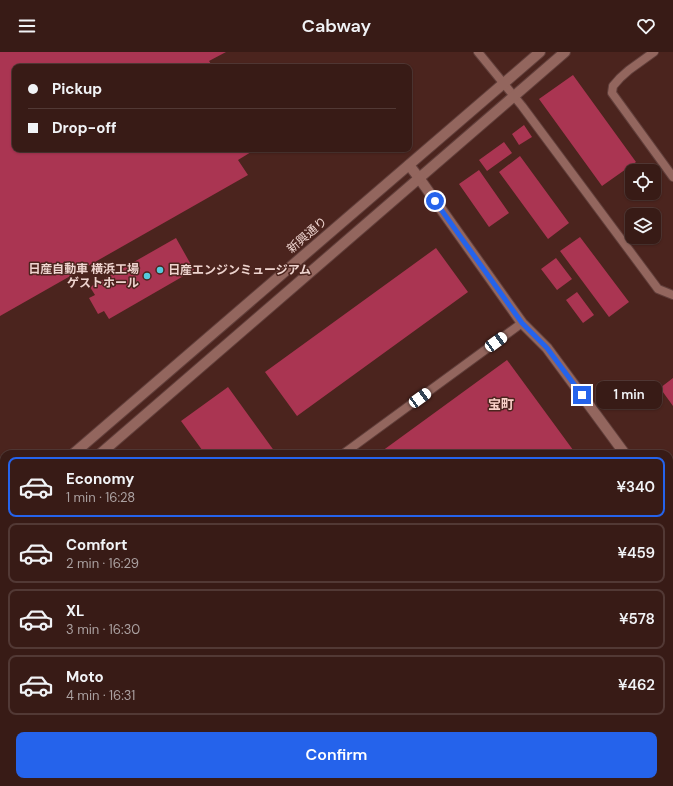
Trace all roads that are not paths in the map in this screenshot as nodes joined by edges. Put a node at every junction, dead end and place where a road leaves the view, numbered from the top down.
1 (478, 52) edge
2 (540, 52) edge
3 (565, 52) edge
4 (654, 52) edge
5 (504, 83) junction
6 (515, 96) junction
7 (408, 166) junction
8 (673, 177) edge
9 (419, 178) junction
10 (673, 295) edge
11 (522, 323) junction
12 (78, 450) edge
13 (105, 450) edge
14 (348, 450) edge
15 (622, 450) edge

1 - 5 lane
2 - 5 street, 新興通り
3 - 6 street
4 - 8 lane
5 - 6 lane
5 - 7 street, 新興通り
6 - 9 street
6 - 10 lane
7 - 9 street
7 - 12 street, 新興通り
9 - 11 street
9 - 13 street
11 - 14 lane
11 - 15 street

